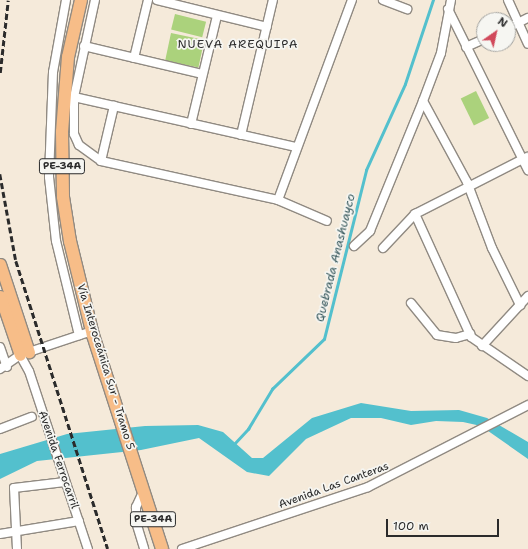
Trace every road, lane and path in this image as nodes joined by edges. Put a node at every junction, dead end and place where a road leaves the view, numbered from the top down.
1 (66, 0) edge
2 (80, 0) edge
3 (95, 0) edge
4 (148, 0) edge
5 (157, 0) edge
6 (273, 0) edge
7 (352, 0) edge
8 (382, 0) edge
9 (451, 0) edge
10 (508, 0) edge
11 (407, 9) dead end
12 (448, 9) junction
13 (216, 16) junction
14 (528, 18) edge
15 (518, 23) junction
16 (267, 27) junction
17 (476, 43) edge
18 (528, 44) edge
19 (84, 46) junction
20 (466, 47) junction
21 (134, 58) junction
22 (202, 74) junction
23 (74, 97) junction
24 (423, 101) junction
25 (114, 106) junction
26 (191, 124) junction
27 (241, 135) junction
28 (296, 147) junction
29 (526, 158) edge
30 (101, 161) junction
31 (528, 170) edge
32 (468, 187) junction
33 (278, 200) junction
34 (415, 214) junction
35 (327, 221) dead end
36 (354, 246) dead end
37 (383, 248) dead end
38 (0, 264) edge
39 (0, 296) edge
40 (528, 296) edge
41 (412, 303) dead end
42 (520, 304) junction
43 (92, 331) junction
44 (470, 334) junction
45 (79, 335) junction
46 (482, 346) junction
47 (1, 351) edge
48 (24, 354) junction
49 (4, 368) edge
50 (528, 376) edge
51 (528, 406) edge
52 (32, 417) dead end
53 (0, 429) edge
54 (65, 482) junction
55 (144, 490) junction
56 (79, 521) junction
57 (15, 532) junction
58 (0, 534) edge
59 (17, 549) edge
60 (88, 549) edge
61 (146, 549) edge
62 (152, 549) edge
63 (162, 549) edge
64 (182, 549) edge

1 - 45 street
2 - 43 highway, Vía Interoceánica Sur - Tramo 5 / PE-34A
3 - 19 street
4 - 21 street
5 - 13 street
6 - 16 street
7 - 28 street
8 - 11 street
9 - 12 street
10 - 15 street
12 - 20 street
12 - 24 street
13 - 16 street
13 - 22 street
14 - 15 street
15 - 18 street
16 - 27 street
17 - 20 street
19 - 21 street
19 - 23 street
20 - 29 street
21 - 22 street
22 - 26 street
23 - 25 street
23 - 30 street
24 - 32 street
24 - 36 street
25 - 26 street
25 - 30 street
26 - 27 street
27 - 28 street
28 - 33 street
29 - 31 street
29 - 32 street
30 - 33 street
32 - 34 street
32 - 42 street
33 - 35 street
34 - 37 street
34 - 44 street
38 - 48 main road, Avenida Ferrocarril
39 - 48 main road, Avenida Ferrocarril
40 - 42 street
41 - 44 street
42 - 46 street
43 - 45 street
43 - 55 highway, Vía Interoceánica Sur - Tramo 5 / PE-34A
44 - 46 street
45 - 48 street
46 - 50 street
47 - 48 street
47 - 49 street
48 - 49 street
48 - 54 street, Avenida Ferrocarril
51 - 64 street, Avenida Las Canteras
52 - 53 street
54 - 56 street, Avenida Ferrocarril
54 - 57 street
55 - 61 street
55 - 63 highway, PE-34A
56 - 57 street
56 - 60 street, Avenida Ferrocarril
57 - 58 street
57 - 59 street
61 - 62 street

